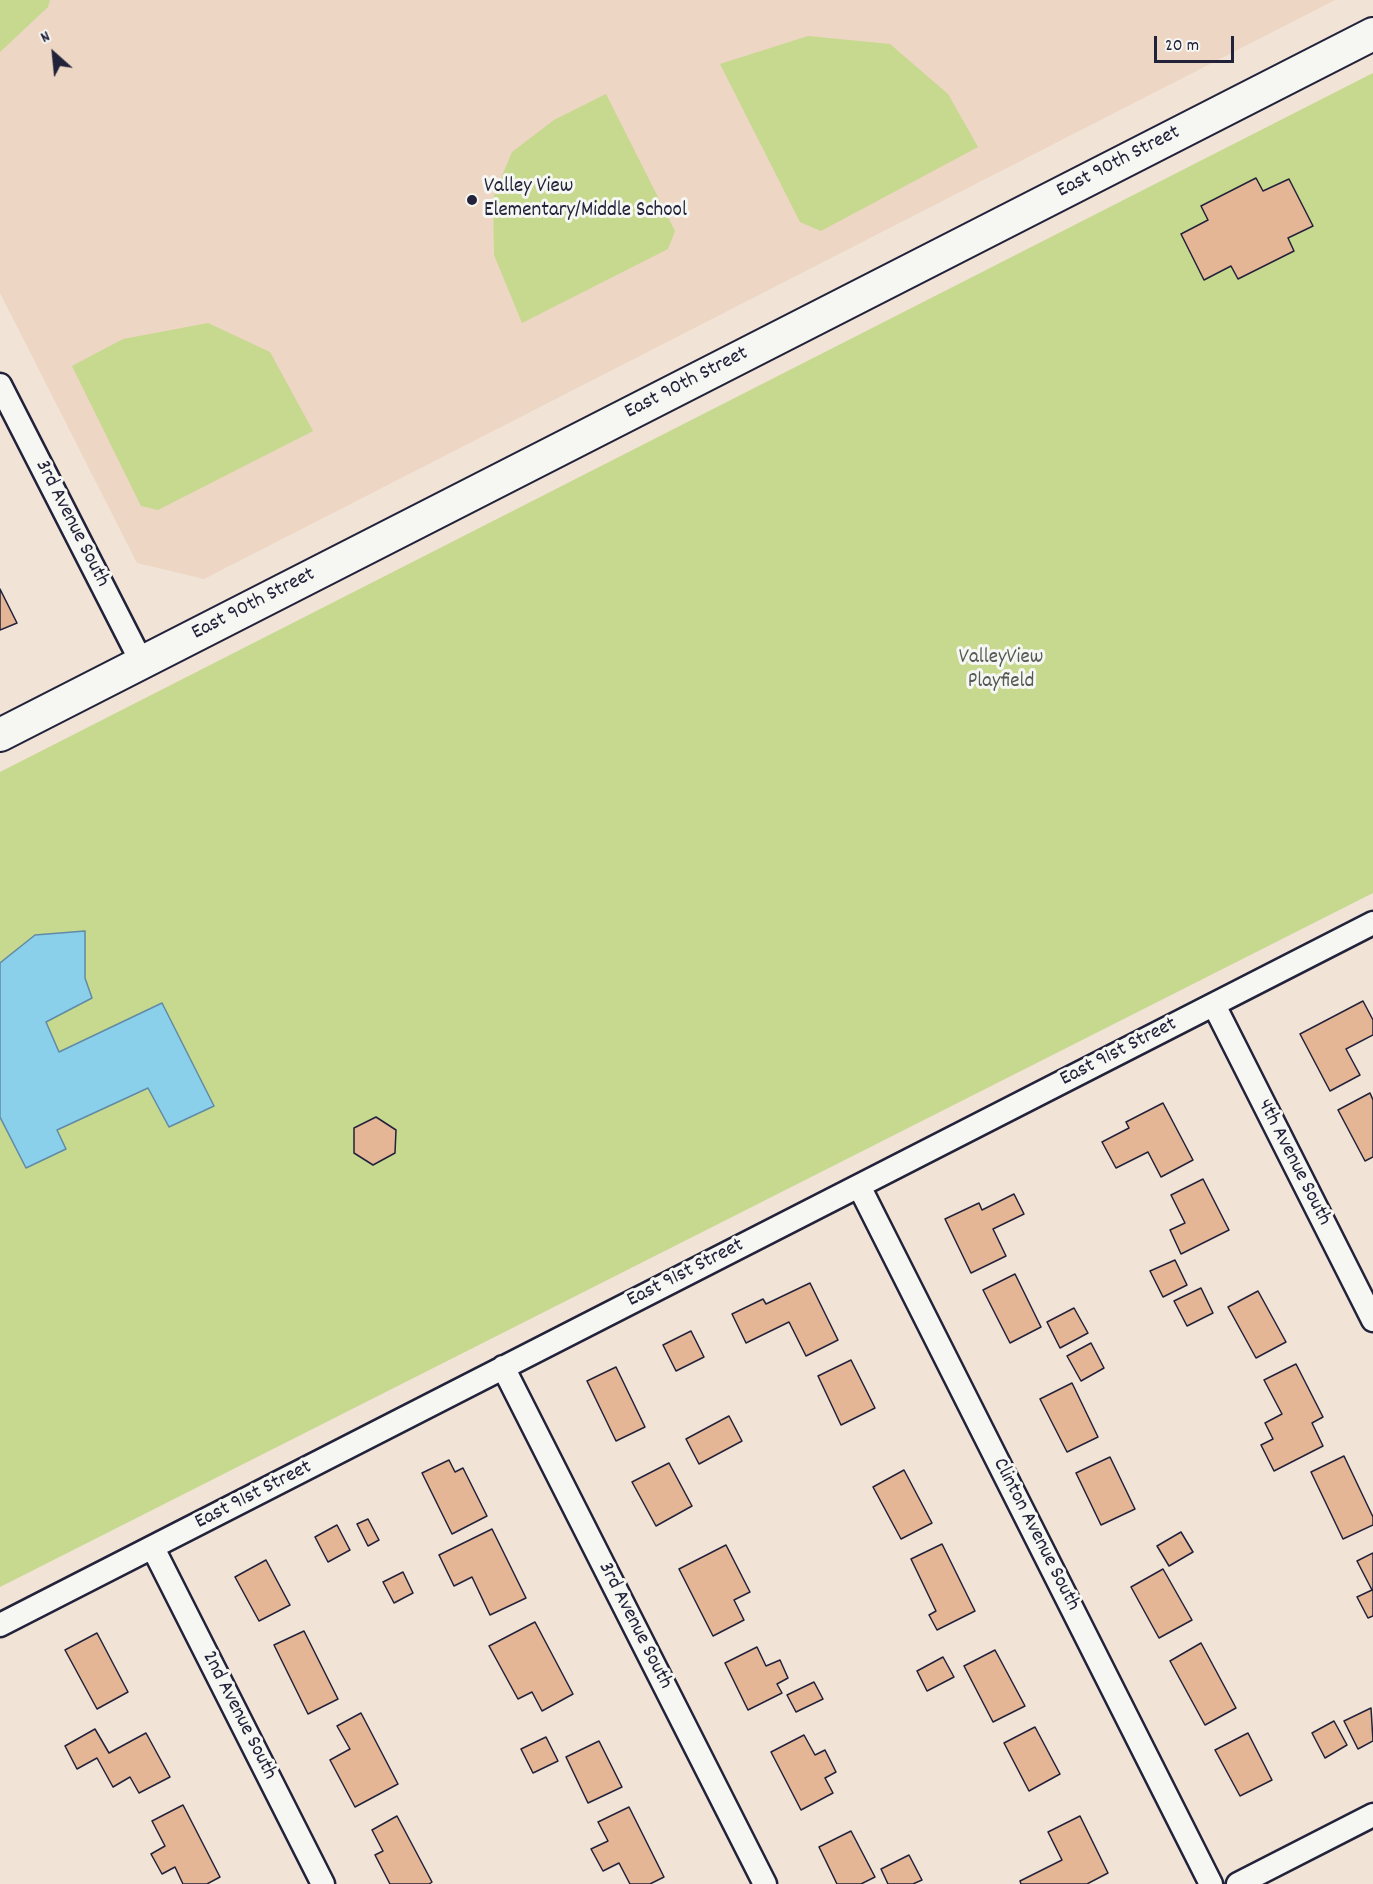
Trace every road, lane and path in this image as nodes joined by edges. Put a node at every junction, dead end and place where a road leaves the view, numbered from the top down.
1 (1373, 34) edge
2 (0, 385) edge
3 (142, 663) junction
4 (0, 735) edge
5 (1373, 923) edge
6 (1214, 1005) junction
7 (859, 1186) junction
8 (1373, 1320) edge
9 (503, 1367) junction
10 (153, 1548) junction
11 (0, 1626) edge
12 (1373, 1815) edge
13 (323, 1884) edge
14 (765, 1884) edge
15 (1211, 1884) edge
16 (1238, 1884) edge

1 - 3 street, East 90th Street
2 - 3 street, 3rd Avenue South
3 - 4 street, East 90th Street
5 - 6 street, East 91st Street
6 - 7 street, East 91st Street
6 - 8 street, 4th Avenue South
7 - 9 street, East 91st Street
7 - 15 street, Clinton Avenue South
9 - 10 street, East 91st Street
9 - 14 street, 3rd Avenue South
10 - 11 street, East 91st Street
10 - 13 street, 2nd Avenue South
12 - 16 street

